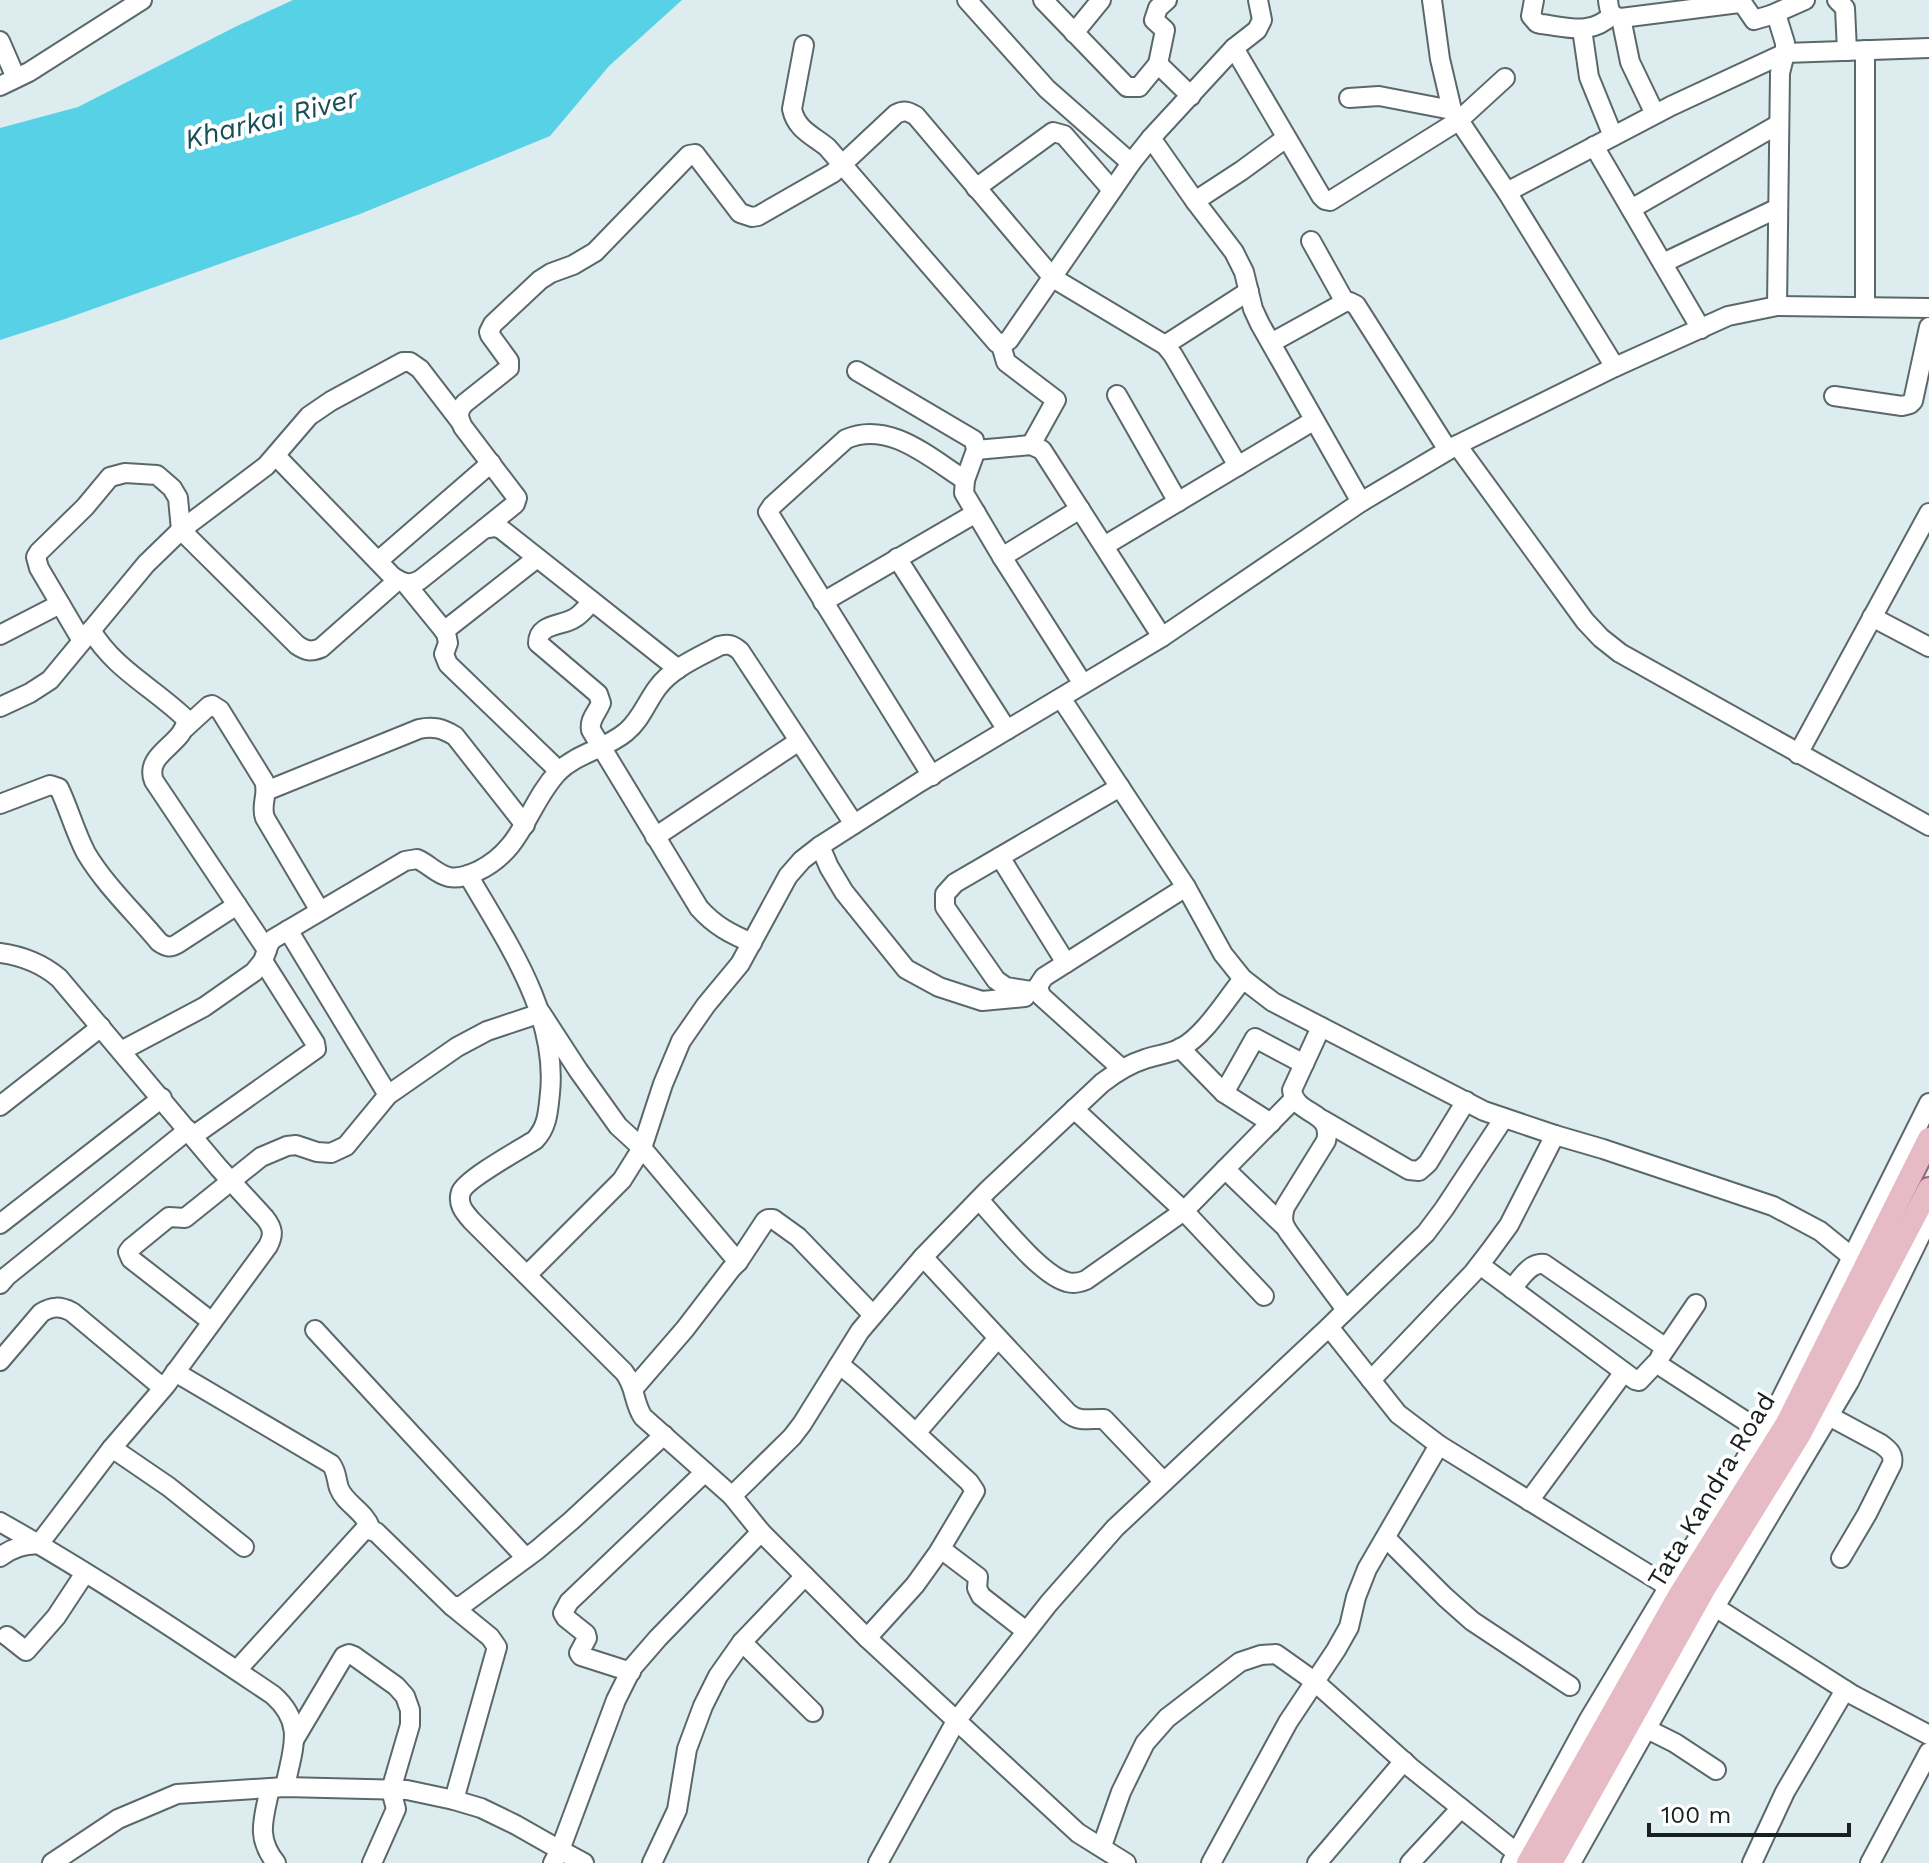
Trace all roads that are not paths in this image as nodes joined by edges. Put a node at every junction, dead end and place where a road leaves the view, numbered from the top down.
1 (142, 0) edge
2 (967, 0) edge
3 (1043, 0) edge
4 (1101, 0) edge
5 (1167, 0) edge
6 (1258, 0) edge
7 (1432, 0) edge
8 (1534, 0) edge
9 (1805, 0) edge
10 (1743, 2) edge
11 (1842, 3) edge
12 (1682, 5) edge
13 (1647, 7) edge
14 (1614, 11) edge
15 (1771, 15) junction
16 (1582, 29) junction
17 (1074, 33) junction
18 (0, 41) edge
19 (804, 45) dead end
20 (1234, 48) junction
21 (1929, 48) edge
22 (1856, 50) junction
23 (1785, 53) junction
24 (1158, 64) junction
25 (1505, 78) dead end
26 (8, 82) edge
27 (1191, 96) junction
28 (1349, 98) dead end
29 (1655, 114) junction
30 (1455, 115) junction
31 (1779, 124) junction
32 (1613, 136) junction
33 (1151, 138) junction
34 (1286, 138) junction
35 (1594, 146) junction
36 (1131, 163) junction
37 (842, 165) junction
38 (976, 188) junction
39 (1112, 190) junction
40 (1507, 192) junction
41 (1195, 201) junction
42 (1778, 208) junction
43 (1631, 209) junction
44 (1311, 241) dead end
45 (1663, 263) junction
46 (1053, 278) junction
47 (1249, 291) junction
48 (1345, 302) junction
49 (1777, 306) junction
50 (1865, 307) junction
51 (1929, 308) edge
52 (1929, 327) edge
53 (1701, 329) junction
54 (1271, 343) junction
55 (1001, 345) junction
56 (1165, 345) junction
57 (1615, 367) junction
58 (857, 371) dead end
59 (1117, 395) dead end
60 (1834, 396) dead end
61 (460, 421) junction
62 (1313, 421) junction
63 (1031, 445) junction
64 (1452, 447) junction
65 (976, 450) junction
66 (276, 456) junction
67 (491, 463) junction
68 (1238, 466) junction
69 (965, 480) junction
70 (1178, 502) junction
71 (1361, 502) junction
72 (1080, 509) junction
73 (976, 513) junction
74 (1929, 513) edge
75 (484, 529) junction
76 (181, 530) junction
77 (1104, 546) junction
78 (1002, 557) junction
79 (537, 558) junction
80 (897, 558) junction
81 (378, 561) junction
82 (402, 582) junction
83 (592, 601) junction
84 (823, 602) junction
85 (60, 604) junction
86 (1872, 617) junction
87 (444, 631) junction
88 (0, 635) edge
89 (87, 636) junction
90 (1162, 637) junction
91 (1929, 647) edge
92 (678, 669) junction
93 (1083, 684) junction
94 (1061, 698) junction
95 (0, 707) edge
96 (185, 728) junction
97 (1007, 730) junction
98 (799, 741) junction
99 (600, 746) junction
100 (1798, 754) junction
101 (559, 771) junction
102 (932, 776) junction
103 (1120, 787) junction
104 (266, 791) junction
105 (0, 804) edge
106 (854, 824) junction
107 (525, 825) junction
108 (1929, 826) edge
109 (655, 837) junction
110 (820, 846) junction
111 (1000, 857) junction
112 (468, 875) junction
113 (1186, 887) junction
114 (237, 905) junction
115 (320, 911) junction
116 (288, 930) junction
117 (752, 943) junction
118 (0, 953) edge
119 (265, 956) junction
120 (1066, 963) junction
121 (1243, 979) junction
122 (1039, 994) junction
123 (541, 1013) junction
124 (101, 1027) junction
125 (1321, 1027) junction
126 (1180, 1048) junction
127 (121, 1051) junction
128 (1304, 1064) junction
129 (1122, 1069) junction
130 (1224, 1093) junction
131 (388, 1095) junction
132 (162, 1098) junction
133 (1294, 1099) junction
134 (1466, 1101) junction
135 (1929, 1103) edge
136 (0, 1106) edge
137 (1074, 1109) junction
138 (1504, 1118) junction
139 (1323, 1120) junction
140 (1271, 1123) junction
141 (190, 1133) junction
142 (1555, 1135) junction
143 (1929, 1139) edge
144 (642, 1148) junction
145 (1225, 1169) junction
146 (231, 1181) junction
147 (1929, 1189) edge
148 (979, 1200) junction
149 (1184, 1211) junction
150 (1929, 1218) edge
151 (0, 1224) edge
152 (1283, 1225) junction
153 (923, 1257) junction
154 (1852, 1257) junction
155 (738, 1262) junction
156 (1480, 1265) junction
157 (527, 1275) junction
158 (0, 1284) edge
159 (1512, 1289) junction
160 (1264, 1296) dead end
161 (1696, 1304) dead end
162 (1343, 1313) junction
163 (873, 1315) junction
164 (212, 1322) junction
165 (1329, 1327) junction
166 (315, 1330) dead end
167 (998, 1338) junction
168 (1661, 1356) junction
169 (0, 1361) edge
170 (838, 1366) junction
171 (175, 1372) junction
172 (1624, 1372) junction
173 (1371, 1380) junction
174 (163, 1388) junction
175 (634, 1388) junction
176 (1829, 1416) junction
177 (916, 1433) junction
178 (664, 1435) junction
179 (1769, 1436) junction
180 (1439, 1445) junction
181 (112, 1448) junction
182 (705, 1472) junction
183 (1164, 1482) junction
184 (732, 1496) junction
185 (1529, 1501) junction
186 (0, 1522) edge
187 (371, 1529) junction
188 (761, 1532) junction
189 (1386, 1538) junction
190 (39, 1544) junction
191 (244, 1547) dead end
192 (941, 1549) junction
193 (0, 1557) edge
194 (526, 1558) junction
195 (1841, 1558) dead end
196 (85, 1573) junction
197 (805, 1576) junction
198 (1692, 1597) junction
199 (452, 1606) junction
200 (1026, 1631) junction
201 (7, 1636) dead end
202 (867, 1638) junction
203 (742, 1642) junction
204 (237, 1670) junction
205 (631, 1672) junction
206 (1314, 1681) junction
207 (1570, 1686) dead end
208 (1845, 1690) junction
209 (813, 1712) dead end
210 (956, 1721) junction
211 (1647, 1729) junction
212 (1929, 1735) edge
213 (294, 1740) junction
214 (1929, 1752) edge
215 (1404, 1761) junction
216 (1716, 1770) dead end
217 (278, 1788) junction
218 (391, 1790) junction
219 (454, 1800) junction
220 (1461, 1808) junction
221 (1102, 1846) junction
222 (556, 1856) edge
223 (267, 1859) edge
224 (1519, 1860) edge
225 (52, 1863) edge
226 (372, 1863) edge
227 (584, 1863) edge
228 (652, 1863) edge
229 (878, 1863) edge
230 (1126, 1863) edge
231 (1211, 1863) edge
232 (1317, 1863) edge
233 (1410, 1863) edge
234 (1551, 1863) edge
235 (1571, 1863) edge
236 (1752, 1863) edge
237 (1870, 1863) edge

1 - 26 street
2 - 36 street
3 - 17 street
4 - 17 street
5 - 24 street
6 - 20 street
7 - 30 street
8 - 16 street
9 - 15 street
10 - 12 street
10 - 15 street
11 - 22 street
12 - 13 street
13 - 14 street
14 - 16 street
14 - 29 street
15 - 23 street
16 - 32 street
17 - 24 street
18 - 26 street
19 - 37 street
20 - 27 street
20 - 34 street
21 - 22 street
22 - 23 street
22 - 50 street
23 - 29 street
23 - 31 street
24 - 27 street
25 - 30 street
27 - 33 street
28 - 30 street
29 - 32 street
30 - 34 street
30 - 40 street
31 - 42 street
31 - 43 street
32 - 35 street
33 - 36 street
33 - 41 street
34 - 41 street
35 - 40 street
35 - 43 street
36 - 39 street
37 - 38 street
37 - 55 street
37 - 61 street
38 - 39 street
38 - 46 street
39 - 46 street
40 - 57 street
41 - 47 street
42 - 45 street
42 - 49 street
43 - 45 street
44 - 48 street
45 - 53 street
46 - 55 street
46 - 56 street
47 - 54 street
47 - 56 street
48 - 54 street
48 - 64 street
49 - 50 street
49 - 53 street
50 - 51 street
52 - 60 street
53 - 57 street
54 - 62 street
55 - 63 street
56 - 68 street
57 - 64 street
58 - 65 street
59 - 70 street
61 - 66 street
61 - 67 street
62 - 68 street
62 - 71 street
63 - 65 street
63 - 72 street
64 - 71 street
64 - 100 street
65 - 69 street
66 - 76 street
66 - 81 street
67 - 75 street
67 - 81 street
68 - 70 street
69 - 73 street
69 - 84 street
70 - 77 street
71 - 90 street
72 - 77 street
72 - 78 street
73 - 78 street
73 - 80 street
74 - 86 street
75 - 79 street
75 - 82 street
76 - 82 street
76 - 85 street
76 - 89 street
77 - 90 street
78 - 93 street
79 - 83 street
79 - 87 street
80 - 84 street
80 - 97 street
81 - 82 street
82 - 87 street
83 - 92 street
83 - 99 street
84 - 102 street
85 - 88 street
85 - 89 street
86 - 91 street
86 - 100 street
87 - 101 street
89 - 95 street
89 - 96 street
90 - 93 street
92 - 98 street
92 - 99 street
93 - 94 street
94 - 97 street
94 - 103 street
96 - 104 street
96 - 114 street
97 - 102 street
98 - 106 street
98 - 109 street
99 - 101 street
99 - 109 street
100 - 108 street
101 - 107 street
102 - 106 street
103 - 111 street
103 - 113 street
104 - 107 street
104 - 115 street
105 - 114 street
106 - 110 street
107 - 112 street
109 - 117 street
110 - 117 street
110 - 122 street
111 - 120 street
111 - 122 street
112 - 115 street
112 - 123 street
113 - 120 street
113 - 121 street
114 - 119 street
115 - 116 street
116 - 119 street
116 - 131 street
117 - 144 street
118 - 124 street
119 - 127 street
119 - 141 street
120 - 122 street
121 - 125 street
121 - 126 street
122 - 129 street
123 - 131 street
123 - 144 street
123 - 157 street
124 - 127 street
124 - 136 street
125 - 128 street
125 - 134 street
126 - 129 street
126 - 130 street
127 - 132 street
128 - 130 street
128 - 133 street
129 - 137 street
130 - 140 street
131 - 146 street
132 - 141 street
132 - 151 street
133 - 139 street
133 - 140 street
134 - 138 street
134 - 139 street
135 - 154 street
137 - 148 street
137 - 149 street
138 - 142 street
138 - 162 street
139 - 152 street
140 - 145 street
141 - 146 street
141 - 158 street
142 - 154 street
142 - 156 street
143 - 179 main road, Tata Kandra Road
144 - 155 street
144 - 157 street
145 - 149 street
145 - 152 street
146 - 164 street
146 - 164 street
147 - 198 main road, Tata Kandra Road
148 - 149 street
148 - 153 street
149 - 160 street
150 - 176 street
152 - 162 street
153 - 163 street
153 - 167 street
154 - 179 street
155 - 163 street
155 - 175 street
156 - 159 street
156 - 173 street
157 - 175 street
159 - 168 street
159 - 172 street
161 - 168 street
162 - 165 street
163 - 170 street
164 - 171 street
165 - 173 street
165 - 183 street
166 - 194 street
167 - 177 street
167 - 183 street
168 - 172 street
168 - 179 street
169 - 174 street
170 - 177 street
170 - 184 street
171 - 174 street
171 - 187 street
172 - 185 street
173 - 180 street
174 - 181 street
175 - 178 street
176 - 195 street
176 - 198 street
177 - 192 street
178 - 182 street
178 - 194 street
179 - 198 main road, Tata Kandra Road
180 - 185 street
180 - 189 street
181 - 190 street
181 - 191 street
182 - 184 street
182 - 205 street
183 - 200 street
184 - 188 street
185 - 198 street
186 - 190 street
187 - 199 street
187 - 204 street
188 - 197 street
188 - 205 street
189 - 206 street
189 - 207 street
190 - 193 street
190 - 196 street
192 - 200 street
192 - 202 street
194 - 199 street
196 - 201 street
196 - 204 street
197 - 202 street
197 - 203 street
198 - 208 street
198 - 211 street
198 - 224 main road, Tata Kandra Road
198 - 234 main road, Tata Kandra Road
199 - 219 street
200 - 210 street
202 - 210 street
203 - 209 street
203 - 228 street
204 - 213 street
205 - 222 street
206 - 215 street
206 - 221 street
206 - 231 street
208 - 212 street
208 - 236 street
210 - 221 street
210 - 229 street
211 - 216 street
211 - 235 street
213 - 217 street
213 - 218 street
214 - 237 street
215 - 220 street
215 - 232 street
217 - 218 street
217 - 223 street
217 - 225 street
218 - 219 street
218 - 226 street
219 - 222 street
220 - 224 street
220 - 233 street
221 - 230 street
222 - 227 street

